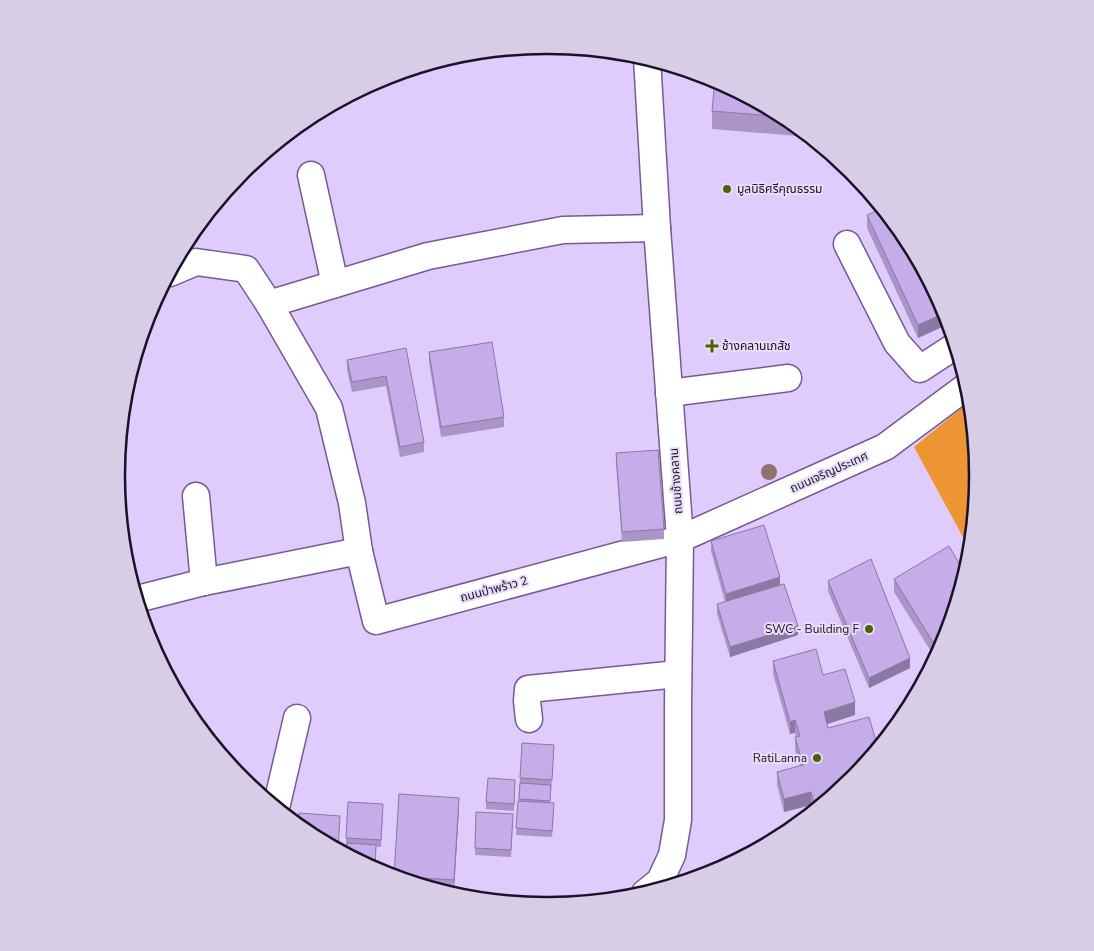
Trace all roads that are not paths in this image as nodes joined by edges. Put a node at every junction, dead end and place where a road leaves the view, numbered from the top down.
1 (647, 66) edge
2 (311, 175) dead end
3 (657, 228) junction
4 (847, 244) dead end
5 (180, 269) edge
6 (335, 284) junction
7 (269, 304) junction
8 (949, 350) edge
9 (788, 378) dead end
10 (960, 391) edge
11 (669, 393) junction
12 (196, 496) dead end
13 (680, 539) junction
14 (358, 552) junction
15 (204, 582) junction
16 (144, 597) edge
17 (678, 674) junction
18 (297, 718) dead end
19 (529, 719) dead end
20 (278, 800) edge
21 (658, 882) edge

1 - 3 street, ถนนช้างคลาน
2 - 6 street
3 - 6 street
3 - 11 street, ถนนช้างคลาน
4 - 8 street
5 - 7 street
6 - 7 street
7 - 14 street
9 - 11 street
10 - 13 street, ถนนเจริญประเทศ
11 - 13 street, ถนนช้างคลาน
12 - 15 street
13 - 14 street, ถนนป่าพร้าว 2
13 - 17 street, ถนนช้างคลาน
14 - 15 street
15 - 16 street
17 - 19 street
17 - 21 street, ถนนช้างคลาน
18 - 20 street

